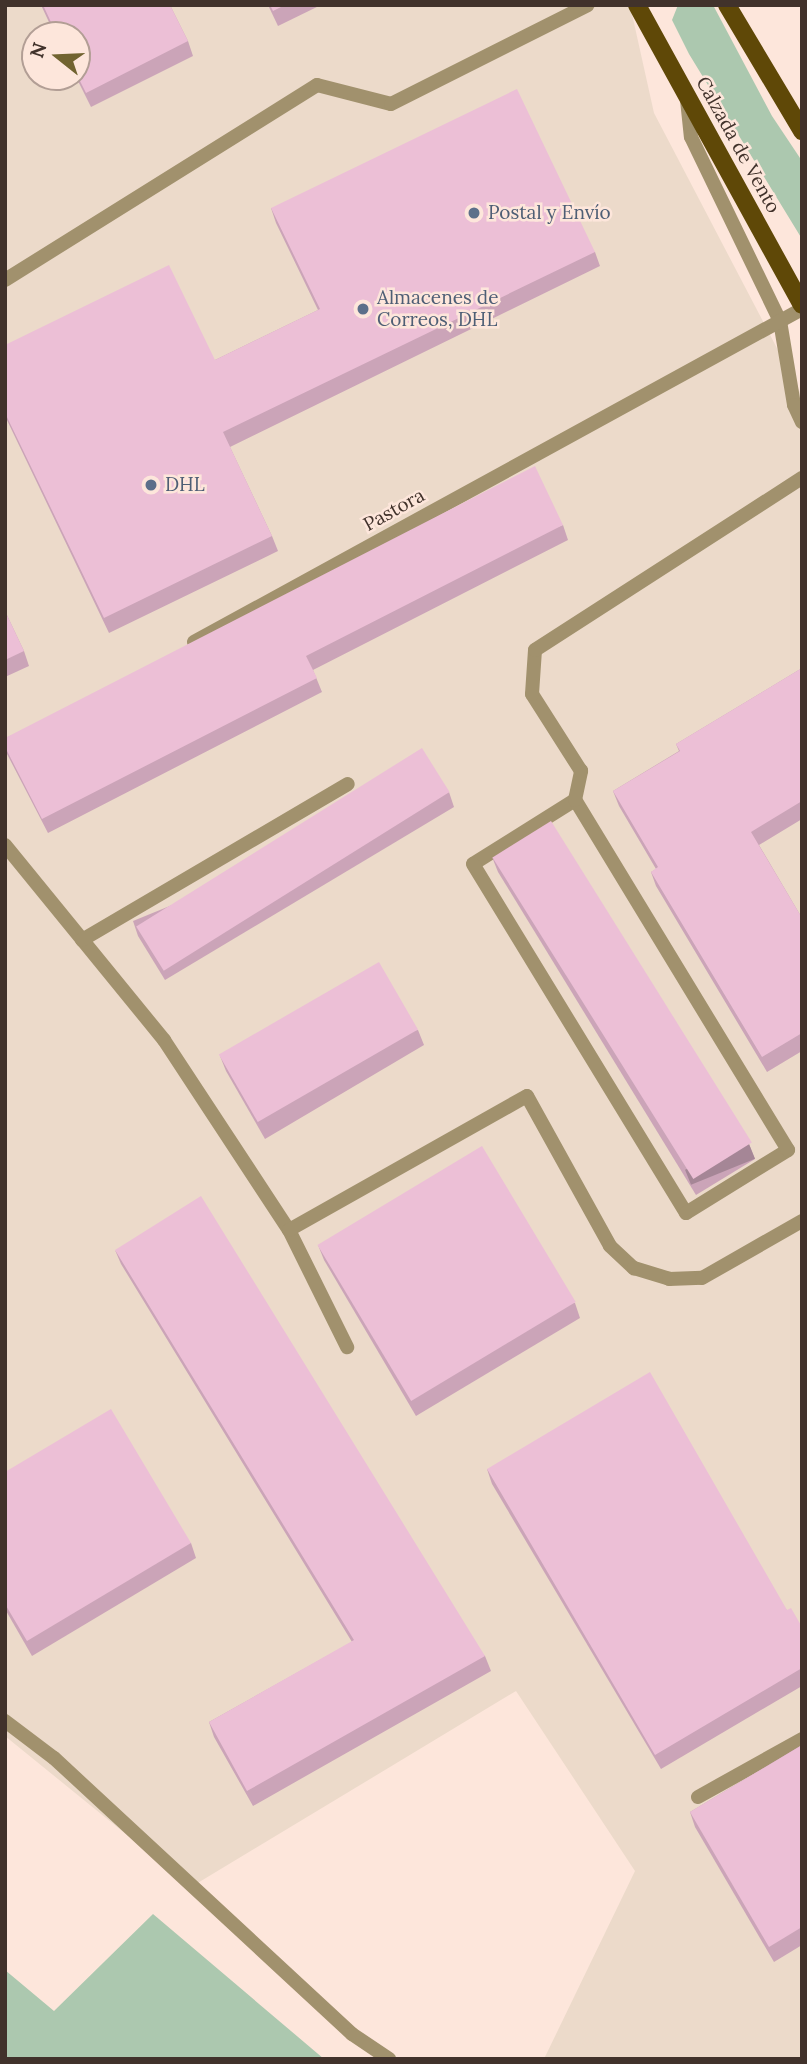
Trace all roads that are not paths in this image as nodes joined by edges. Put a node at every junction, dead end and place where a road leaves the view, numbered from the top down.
1 (588, 5) edge
2 (637, 5) edge
3 (727, 5) edge
4 (686, 94) junction
5 (802, 131) edge
6 (5, 280) edge
7 (802, 307) edge
8 (780, 321) junction
9 (802, 422) edge
10 (802, 478) edge
11 (175, 652) edge
12 (348, 784) dead end
13 (575, 800) junction
14 (5, 845) edge
15 (82, 940) junction
16 (802, 1221) edge
17 (289, 1230) junction
18 (347, 1347) dead end
19 (5, 1721) edge
20 (802, 1739) edge
21 (698, 1797) dead end
22 (388, 2059) edge

1 - 6 street
2 - 4 main road, Calzada de Vento
3 - 5 main road
4 - 7 main road, Calzada de Vento
4 - 8 street
7 - 8 street, Pastora
8 - 9 street
8 - 11 street, Pastora
10 - 13 street
12 - 15 street
13 - 13 street
14 - 15 street
15 - 17 street
16 - 17 street
17 - 18 street
19 - 22 street
20 - 21 street

